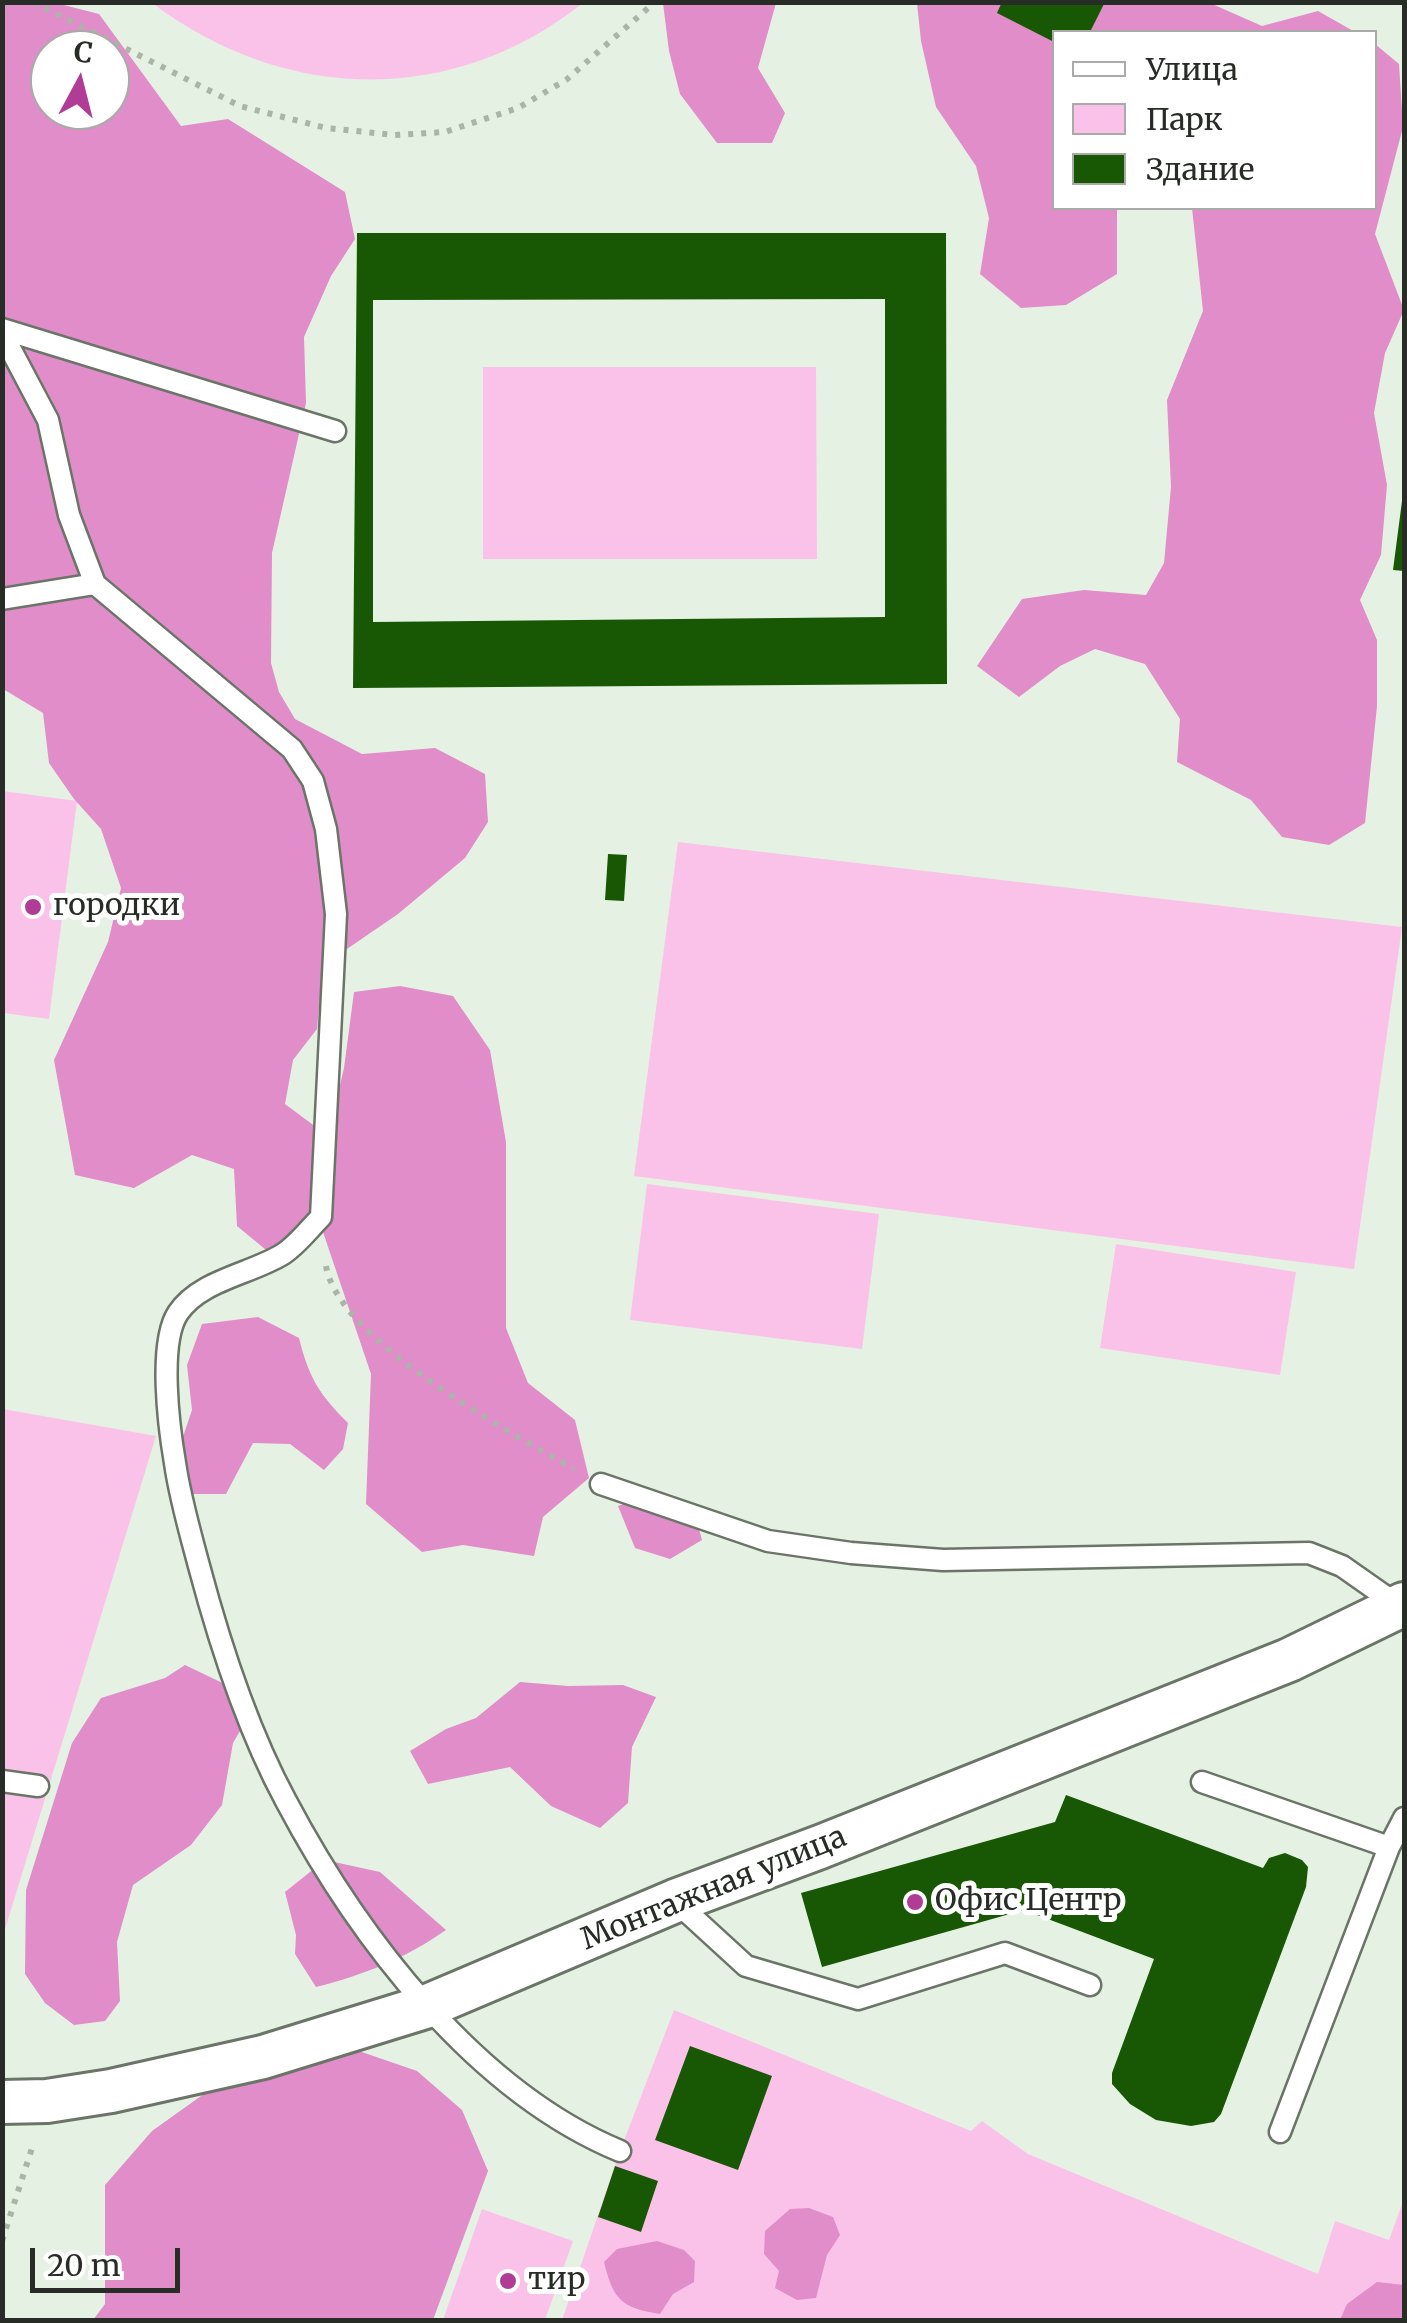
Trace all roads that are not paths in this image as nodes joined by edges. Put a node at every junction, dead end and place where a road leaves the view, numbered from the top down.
1 (2, 332) edge
2 (336, 431) dead end
3 (95, 584) junction
4 (2, 600) edge
5 (601, 1484) road end
6 (1403, 1607) edge
7 (2, 1781) edge
8 (1202, 1782) dead end
9 (38, 1786) dead end
10 (1404, 1818) edge
11 (1389, 1847) junction
12 (675, 1901) junction
13 (1090, 1984) dead end
14 (425, 2007) junction
15 (2, 2102) edge
16 (1280, 2132) dead end
17 (620, 2151) dead end

1 - 2 lane
1 - 3 lane
3 - 4 lane
3 - 14 lane
5 - 6 lane
6 - 12 street, Монтажная улица
7 - 9 lane
8 - 11 lane
10 - 11 lane
11 - 16 lane
12 - 13 lane
12 - 14 street, Монтажная улица
14 - 15 street, Монтажная улица
14 - 17 lane

